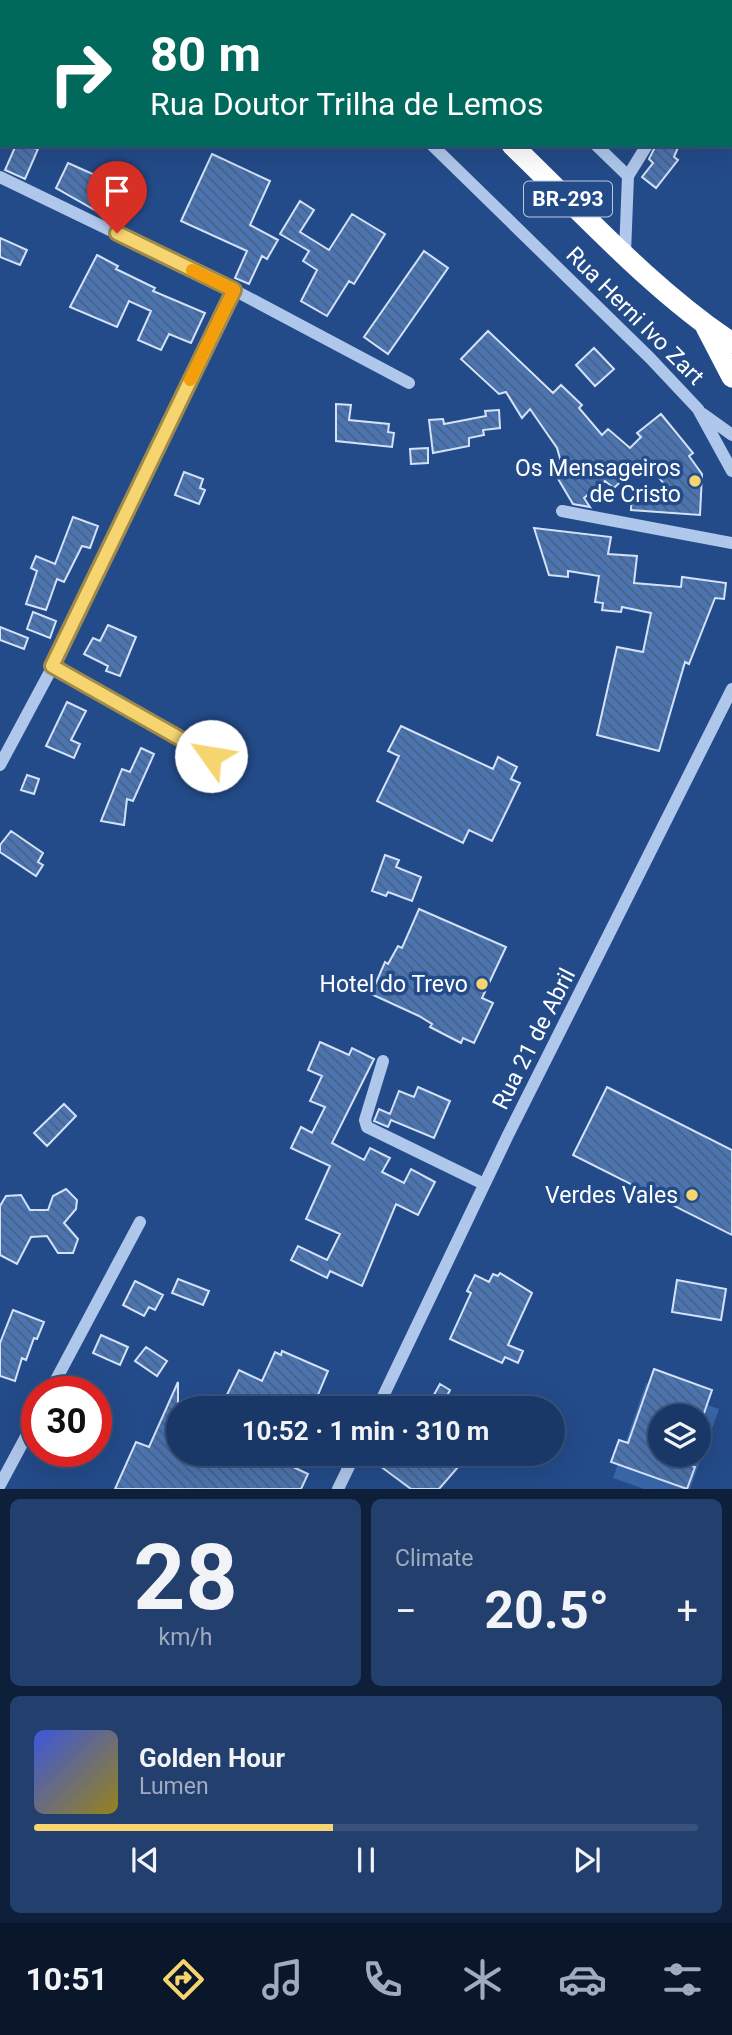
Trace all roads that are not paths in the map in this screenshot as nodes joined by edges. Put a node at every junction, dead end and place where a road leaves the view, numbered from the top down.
1 (434, 147) edge
2 (514, 147) edge
3 (598, 147) edge
4 (646, 147) edge
5 (628, 176) junction
6 (0, 177) edge
7 (625, 253) junction
8 (234, 290) junction
9 (705, 325) junction
10 (732, 343) edge
11 (732, 377) edge
12 (409, 383) dead end
13 (698, 409) junction
14 (732, 435) edge
15 (732, 471) edge
16 (562, 512) dead end
17 (732, 543) edge
18 (52, 666) junction
19 (732, 690) edge
20 (211, 756) dead end
21 (0, 765) edge
22 (383, 1061) dead end
23 (484, 1184) junction
24 (140, 1222) dead end
25 (58, 1376) edge
26 (383, 1396) edge
27 (21, 1446) edge
28 (349, 1466) edge
29 (0, 1485) edge
30 (338, 1489) edge

1 - 13 street, Rua Herni Ivo Zart
2 - 7 highway, BR-293
3 - 5 street
4 - 5 street
5 - 7 street
6 - 8 street
7 - 9 highway, BR-293
8 - 12 street
8 - 18 street
9 - 10 highway, BR-293
9 - 11 highway, BR-293
13 - 14 street
13 - 15 street, Rua Herni Ivo Zart
16 - 17 street
18 - 20 street
18 - 21 street
19 - 23 street, Rua 21 de Abril
22 - 23 street
23 - 26 street, Rua 21 de Abril
24 - 25 street
27 - 29 street
28 - 30 street

